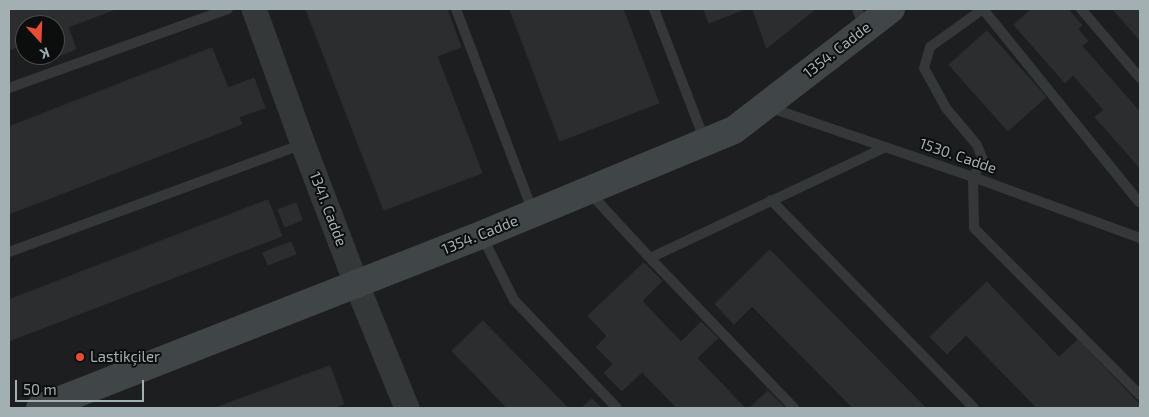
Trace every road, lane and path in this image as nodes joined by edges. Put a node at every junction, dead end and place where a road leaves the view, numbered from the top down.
1 (228, 9) edge
2 (254, 9) edge
3 (456, 9) edge
4 (654, 9) edge
5 (891, 9) edge
6 (1082, 9) edge
7 (861, 19) edge
8 (1140, 78) edge
9 (9, 88) edge
10 (765, 106) junction
11 (705, 142) junction
12 (303, 144) junction
13 (886, 147) junction
14 (973, 177) junction
15 (587, 191) junction
16 (771, 200) junction
17 (1140, 204) edge
18 (534, 213) junction
19 (482, 235) junction
20 (1140, 238) edge
21 (9, 252) edge
22 (650, 258) junction
23 (356, 283) junction
24 (1140, 395) edge
25 (40, 408) edge
26 (407, 408) edge
27 (617, 408) edge
28 (794, 408) edge
29 (974, 408) edge

1 - 9 lane
2 - 12 street, 1341. Cadde
3 - 18 lane
4 - 11 lane
5 - 7 main road, 1354. Cadde
6 - 8 lane
7 - 10 main road, 1354. Cadde
10 - 11 main road, 1354. Cadde
10 - 13 lane, 1530. Cadde
11 - 15 main road, 1354. Cadde
12 - 21 lane
12 - 23 street, 1341. Cadde
13 - 14 lane, 1530. Cadde
13 - 16 lane
14 - 17 lane
14 - 20 lane, 1530. Cadde
14 - 24 lane
15 - 18 main road, 1354. Cadde
15 - 22 lane
16 - 22 lane
16 - 29 lane
18 - 19 main road, 1354. Cadde
19 - 23 main road, 1354. Cadde
19 - 27 lane
22 - 28 lane
23 - 25 main road, 1354. Cadde
23 - 26 street, 1341. Cadde

